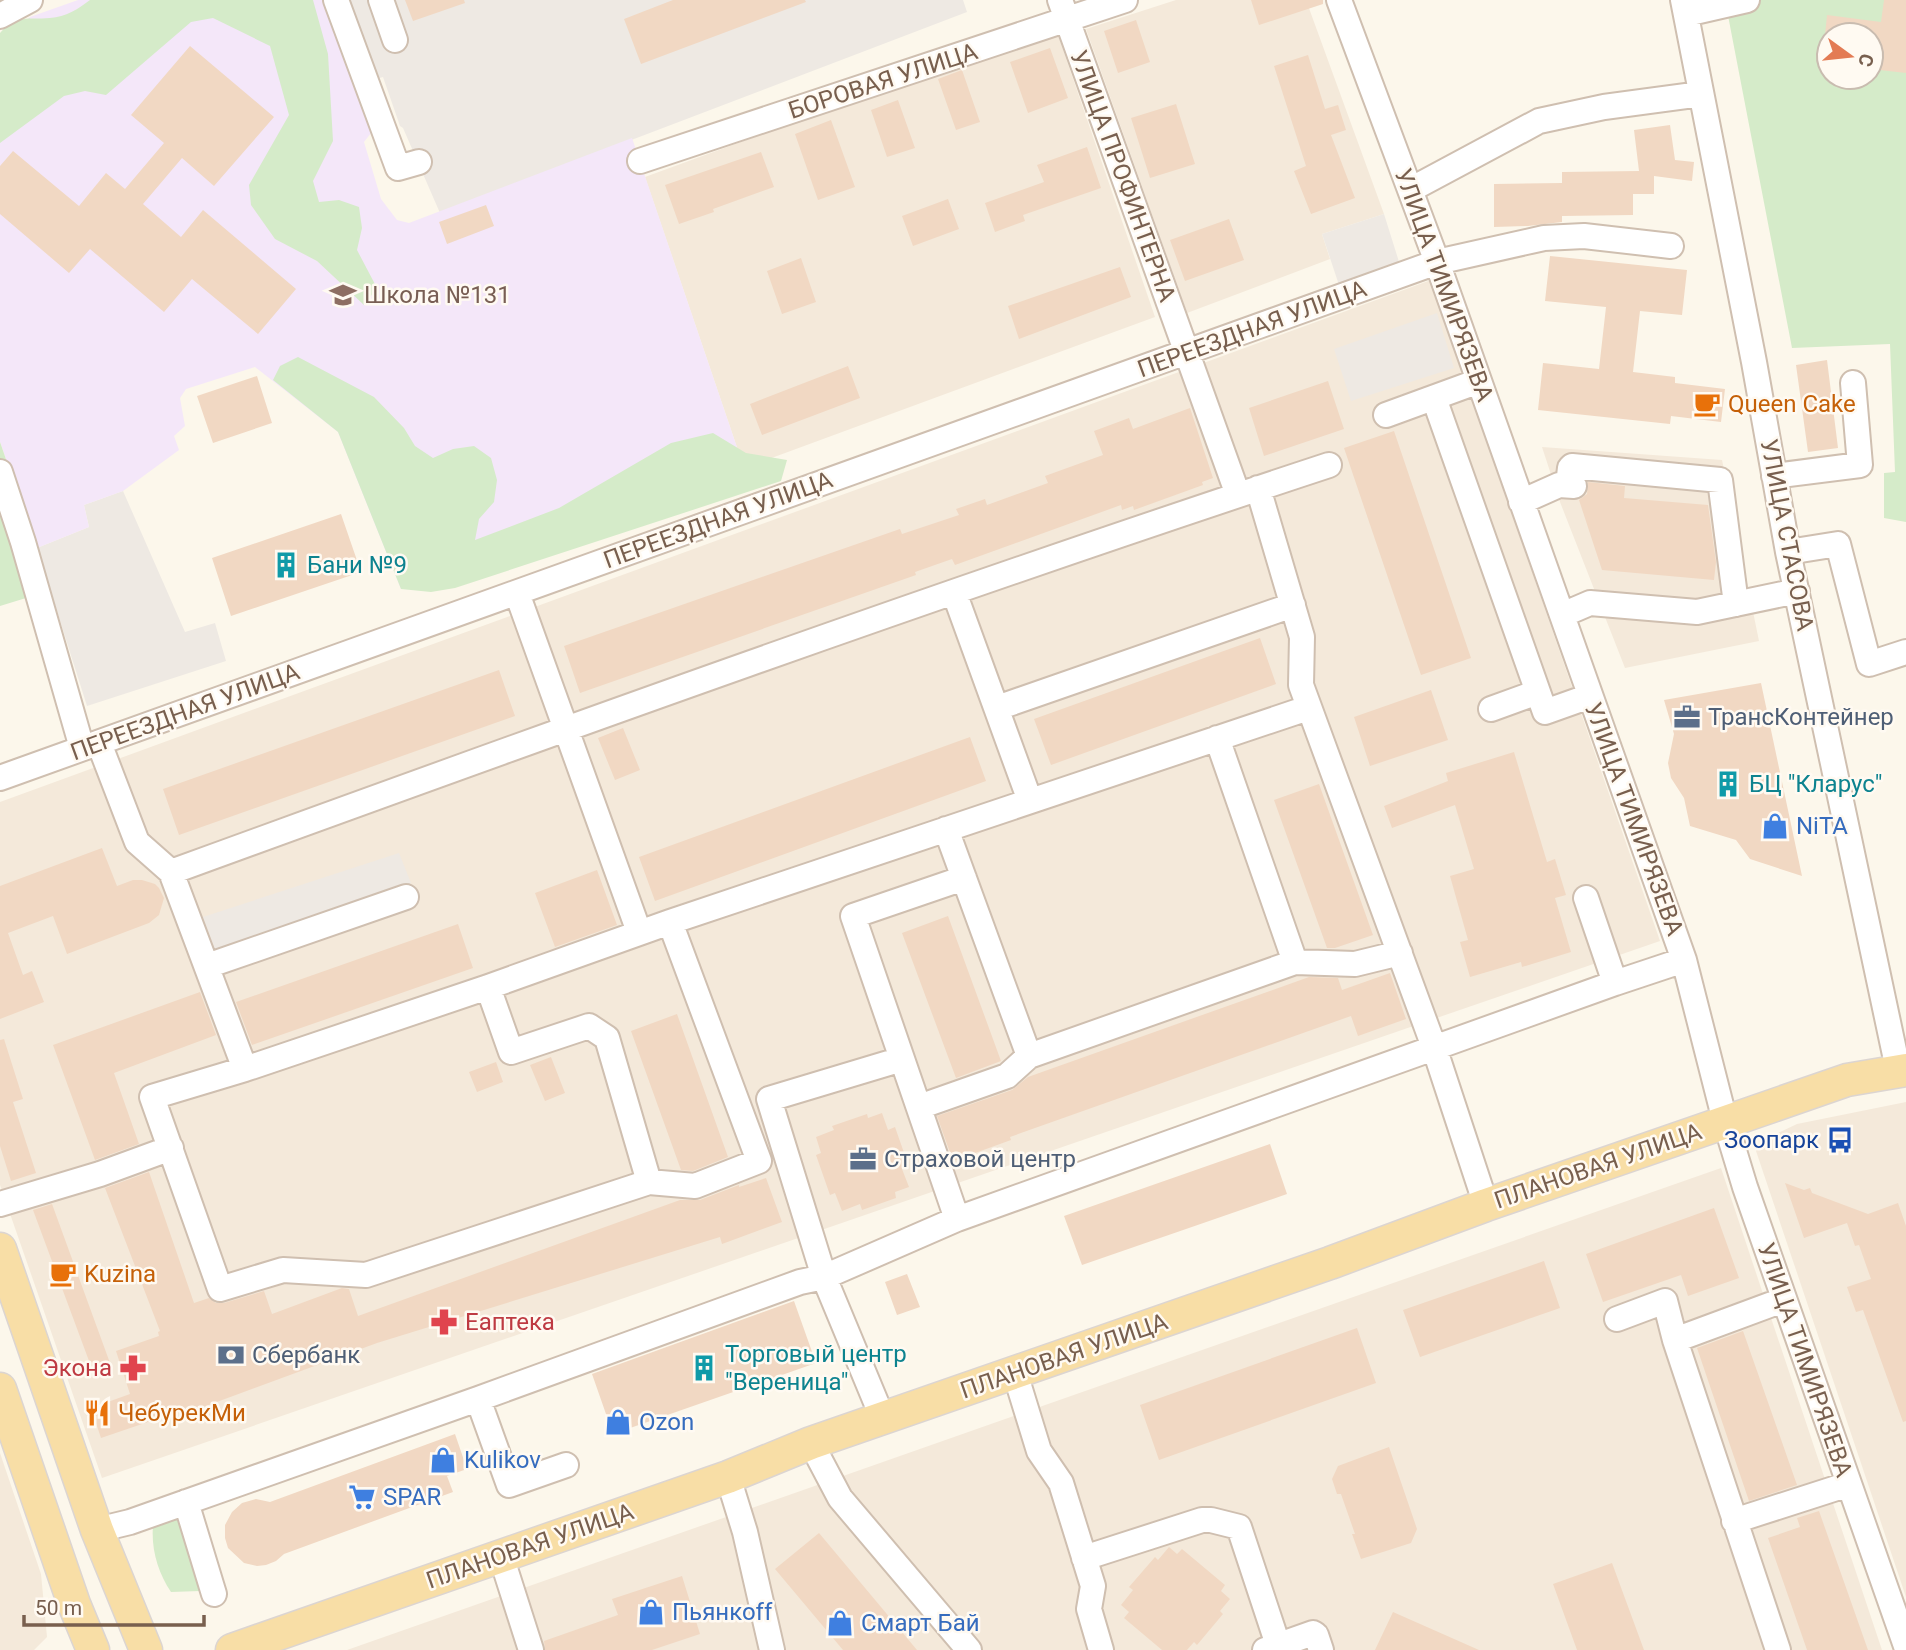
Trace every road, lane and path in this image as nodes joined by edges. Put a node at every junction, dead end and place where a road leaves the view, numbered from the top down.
1 (30, 0) edge
2 (336, 0) edge
3 (381, 0) edge
4 (1125, 0) edge
5 (1339, 0) edge
6 (1747, 0) edge
7 (1684, 7) edge
8 (1063, 10) edge
9 (0, 16) edge
10 (395, 40) dead end
11 (1701, 94) junction
12 (640, 161) dead end
13 (419, 162) dead end
14 (1410, 190) junction
15 (1671, 246) dead end
16 (1437, 262) junction
17 (1188, 352) junction
18 (1479, 381) junction
19 (1853, 383) dead end
20 (1434, 398) junction
21 (1386, 415) dead end
22 (1329, 465) dead end
23 (0, 472) edge
24 (1774, 475) junction
25 (1248, 492) junction
26 (1521, 502) junction
27 (11, 546) edge
28 (1788, 552) junction
29 (954, 592) junction
30 (1797, 592) junction
31 (517, 593) junction
32 (1736, 604) junction
33 (1293, 605) junction
34 (1562, 615) junction
35 (1906, 652) edge
36 (1538, 692) junction
37 (1590, 696) junction
38 (997, 708) junction
39 (1308, 708) junction
40 (1491, 709) dead end
41 (564, 729) junction
42 (1217, 738) junction
43 (90, 746) junction
44 (0, 778) edge
45 (1030, 801) junction
46 (946, 829) junction
47 (171, 872) junction
48 (964, 878) junction
49 (406, 897) dead end
50 (1586, 898) dead end
51 (670, 922) junction
52 (639, 932) junction
53 (1400, 953) junction
54 (1684, 960) junction
55 (1295, 962) junction
56 (207, 966) junction
57 (1615, 983) junction
58 (488, 987) junction
59 (1434, 1047) junction
60 (1029, 1056) junction
61 (902, 1059) junction
62 (246, 1069) junction
63 (1902, 1069) edge
64 (919, 1107) junction
65 (1725, 1121) junction
66 (171, 1148) junction
67 (649, 1182) junction
68 (0, 1204) edge
69 (1486, 1205) junction
70 (957, 1219) junction
71 (0, 1249) edge
72 (824, 1277) junction
73 (1783, 1300) junction
74 (1617, 1319) dead end
75 (1675, 1340) junction
76 (1015, 1373) junction
77 (0, 1389) edge
78 (478, 1399) junction
79 (884, 1419) junction
80 (811, 1443) junction
81 (566, 1465) dead end
82 (728, 1477) junction
83 (1849, 1484) junction
84 (186, 1502) junction
85 (1734, 1521) junction
86 (97, 1530) junction
87 (501, 1556) junction
88 (1084, 1558) junction
89 (214, 1594) dead end
90 (1906, 1646) edge
91 (1271, 1648) edge
92 (93, 1650) edge
93 (146, 1650) edge
94 (232, 1650) edge
95 (531, 1650) edge
96 (772, 1650) edge
97 (969, 1650) edge
98 (1101, 1650) edge
99 (1321, 1650) edge
100 (1778, 1650) edge

1 - 9 street
2 - 13 street
3 - 10 street
4 - 8 street, БОРОВАЯ УЛИЦА
5 - 14 street, УЛИЦА ТИМИРЯЗЕВА
6 - 7 street
7 - 11 street, УЛИЦА СТАСОВА
8 - 12 street, БОРОВАЯ УЛИЦА
8 - 17 street, УЛИЦА ПРОФИНТЕРНА
11 - 14 street
11 - 24 street, УЛИЦА СТАСОВА
14 - 16 street, УЛИЦА ТИМИРЯЗЕВА
15 - 16 street, ПЕРЕЕЗДНАЯ УЛИЦА
16 - 17 street, ПЕРЕЕЗДНАЯ УЛИЦА
16 - 18 street, УЛИЦА ТИМИРЯЗЕВА
17 - 25 street, УЛИЦА ПРОФИНТЕРНА
17 - 31 street, ПЕРЕЕЗДНАЯ УЛИЦА
18 - 20 street
18 - 26 street, УЛИЦА ТИМИРЯЗЕВА
19 - 24 street
20 - 21 street
20 - 36 street
22 - 25 street
23 - 27 street
24 - 28 street, УЛИЦА СТАСОВА
25 - 29 street
25 - 33 street, УЛИЦА ПРОФИНТЕРНА
26 - 32 street
26 - 34 street, УЛИЦА ТИМИРЯЗЕВА
27 - 43 street
28 - 30 street, УЛИЦА СТАСОВА
28 - 35 street
29 - 38 street
29 - 41 street
30 - 32 street
30 - 63 street, УЛИЦА СТАСОВА
31 - 41 street
31 - 43 street, ПЕРЕЕЗДНАЯ УЛИЦА
32 - 34 street
33 - 38 street
33 - 39 street, УЛИЦА ПРОФИНТЕРНА
34 - 37 street, УЛИЦА ТИМИРЯЗЕВА
36 - 37 street
36 - 40 street
37 - 54 street, УЛИЦА ТИМИРЯЗЕВА
38 - 45 street
39 - 42 street
39 - 53 street, УЛИЦА ПРОФИНТЕРНА
41 - 47 street
41 - 52 street
42 - 45 street
42 - 55 street
43 - 44 street, ПЕРЕЕЗДНАЯ УЛИЦА
43 - 47 street
45 - 46 street
46 - 48 street
46 - 51 street
47 - 56 street
48 - 60 street
48 - 61 street
49 - 56 street
50 - 57 street
51 - 52 street
51 - 67 street
52 - 58 street
53 - 55 street
53 - 59 street, УЛИЦА ПРОФИНТЕРНА
54 - 57 street
54 - 65 street, УЛИЦА ТИМИРЯЗЕВА
55 - 60 street
56 - 62 street
57 - 59 street
58 - 62 street
58 - 67 street
59 - 69 street, УЛИЦА ПРОФИНТЕРНА
59 - 70 street
60 - 64 street
61 - 64 street
61 - 72 street
62 - 66 street
63 - 65 main road, ПЛАНОВАЯ УЛИЦА
64 - 70 street
65 - 69 main road, ПЛАНОВАЯ УЛИЦА
65 - 73 street, УЛИЦА ТИМИРЯЗЕВА
66 - 67 street
66 - 68 street
69 - 76 main road, ПЛАНОВАЯ УЛИЦА
70 - 72 street
71 - 86 main road
72 - 78 street
72 - 79 street
73 - 75 street
73 - 83 street, УЛИЦА ТИМИРЯЗЕВА
74 - 75 street
75 - 85 street
76 - 79 main road, ПЛАНОВАЯ УЛИЦА
76 - 88 street
77 - 92 main road
78 - 81 street
78 - 84 street
79 - 80 main road, ПЛАНОВАЯ УЛИЦА
80 - 82 main road, ПЛАНОВАЯ УЛИЦА
80 - 97 street
82 - 87 main road, ПЛАНОВАЯ УЛИЦА
82 - 96 street
83 - 85 street
83 - 90 street, УЛИЦА ТИМИРЯЗЕВА
84 - 86 street
84 - 89 street
85 - 100 street
86 - 93 main road
87 - 94 main road, ПЛАНОВАЯ УЛИЦА
87 - 95 street
88 - 91 street
88 - 98 street
91 - 99 street

